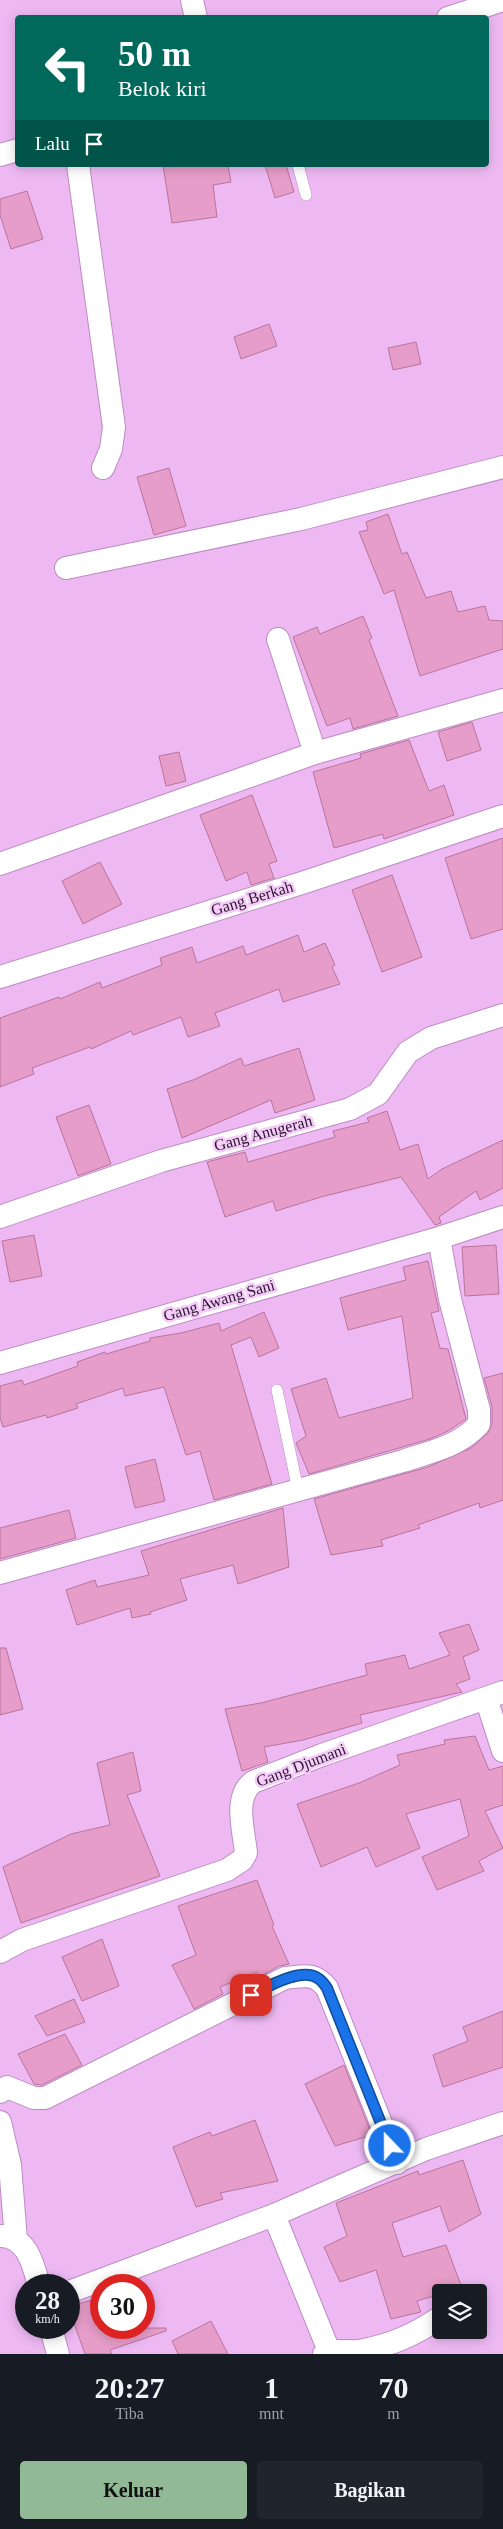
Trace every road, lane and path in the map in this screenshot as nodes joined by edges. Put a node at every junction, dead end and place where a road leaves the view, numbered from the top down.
1 (192, 0) edge
2 (503, 0) edge
3 (195, 15) edge
4 (457, 15) edge
5 (15, 151) edge
6 (0, 155) edge
7 (78, 167) edge
8 (299, 167) edge
9 (306, 195) dead end
10 (503, 467) edge
11 (104, 468) dead end
12 (66, 568) dead end
13 (278, 639) dead end
14 (503, 700) edge
15 (315, 753) junction
16 (503, 816) edge
17 (0, 864) edge
18 (0, 977) edge
19 (503, 1015) edge
20 (503, 1216) edge
21 (0, 1217) edge
22 (439, 1238) junction
23 (0, 1362) edge
24 (277, 1390) dead end
25 (298, 1490) junction
26 (0, 1573) edge
27 (494, 1695) edge
28 (503, 1751) edge
29 (0, 1952) edge
30 (0, 2092) edge
31 (0, 2122) edge
32 (503, 2123) edge
33 (397, 2163) junction
34 (274, 2215) junction
35 (8, 2238) edge
36 (35, 2274) edge
37 (80, 2288) edge
38 (432, 2323) edge
39 (54, 2339) edge
40 (327, 2353) edge
41 (58, 2354) edge

1 - 3 street
2 - 4 street
5 - 6 street
7 - 11 street
8 - 9 lane
10 - 12 street
13 - 15 street
14 - 15 street
15 - 17 street
16 - 18 street, Gang Berkah
19 - 21 street, Gang Anugerah
20 - 22 street, Gang Awang Sani
22 - 23 street, Gang Awang Sani
22 - 25 street
24 - 25 lane
25 - 26 street
27 - 28 street
27 - 29 street, Gang Djumani
30 - 33 street
31 - 35 street
32 - 33 street
33 - 34 street
34 - 37 street
34 - 40 street
35 - 36 street
38 - 40 street
39 - 41 street

